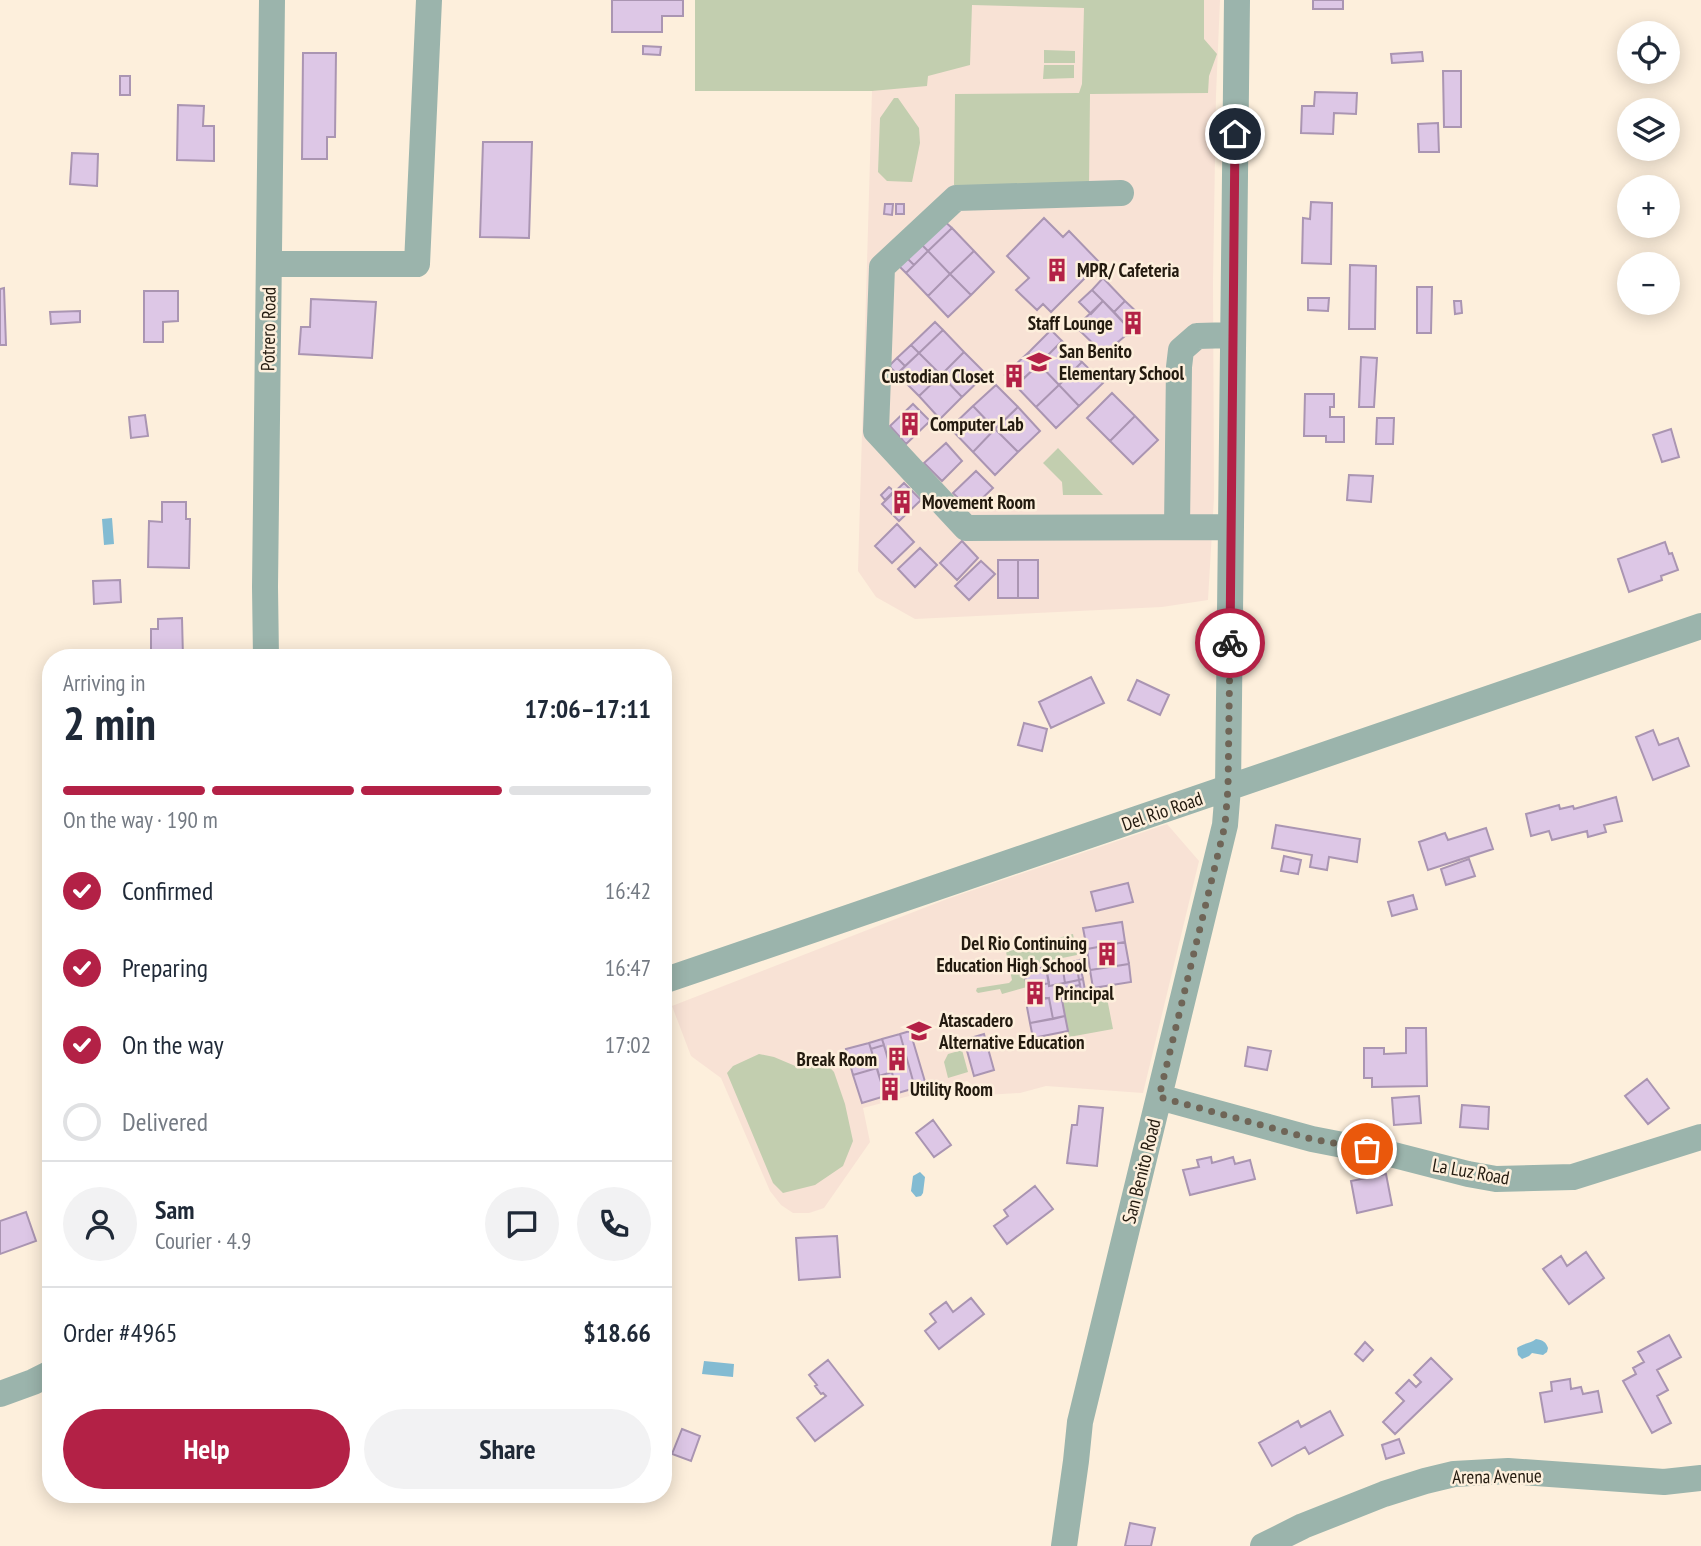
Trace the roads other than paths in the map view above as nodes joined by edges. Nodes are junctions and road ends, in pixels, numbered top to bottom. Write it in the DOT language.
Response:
graph roads {
  1 [pos="272,0"];
  2 [pos="429,0"];
  3 [pos="1237,0"];
  4 [pos="1121,193"];
  5 [pos="268,264"];
  6 [pos="1233,335"];
  7 [pos="1177,527"];
  8 [pos="1231,527"];
  9 [pos="1701,626"];
  10 [pos="265,649"];
  11 [pos="1228,788"];
  12 [pos="672,978"];
  13 [pos="1159,1097"];
  14 [pos="1701,1137"];
  15 [pos="42,1378"];
  16 [pos="0,1394"];
  17 [pos="1701,1478"];
  18 [pos="1064,1546"];
  19 [pos="1263,1546"];
  1 -- 5 [label="street, Potrero Road"];
  2 -- 5 [label="street"];
  3 -- 6 [label="street, San Benito Road"];
  4 -- 7 [label="street"];
  5 -- 10 [label="street, Potrero Road"];
  6 -- 7 [label="street"];
  6 -- 8 [label="street, San Benito Road"];
  7 -- 8 [label="street"];
  8 -- 11 [label="street, San Benito Road"];
  9 -- 11 [label="street, Del Rio Road"];
  11 -- 12 [label="street, Del Rio Road"];
  11 -- 13 [label="street, San Benito Road"];
  13 -- 14 [label="street, La Luz Road"];
  13 -- 18 [label="street, San Benito Road"];
  15 -- 16 [label="street"];
  17 -- 19 [label="street, Arena Avenue"];
}
